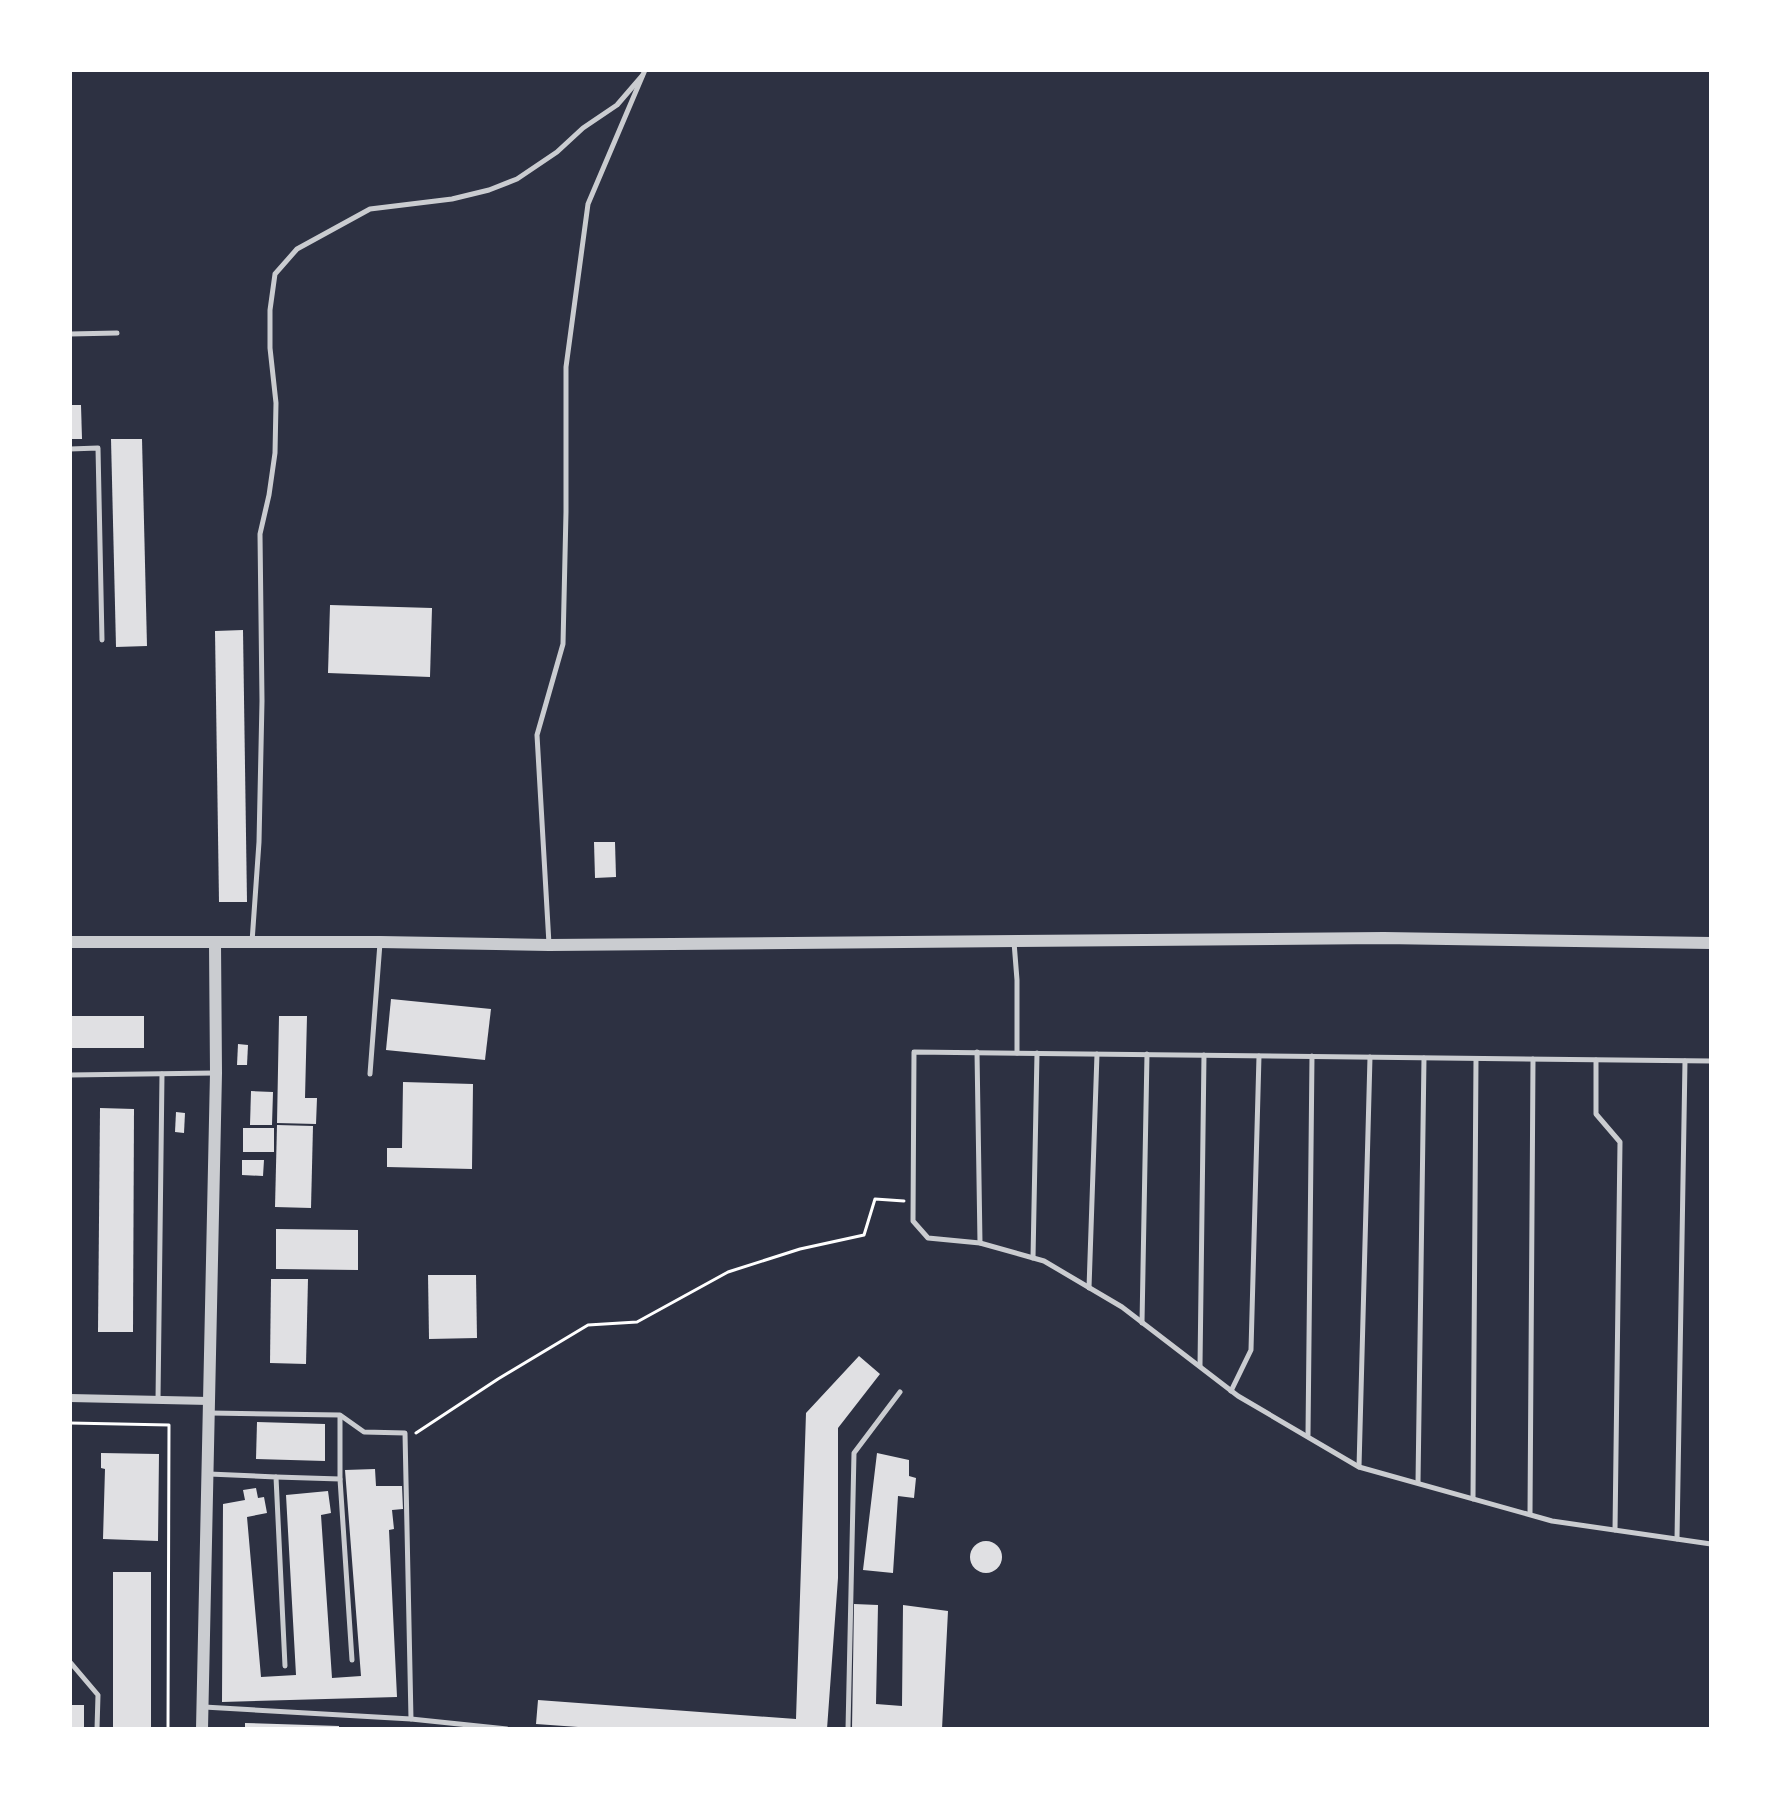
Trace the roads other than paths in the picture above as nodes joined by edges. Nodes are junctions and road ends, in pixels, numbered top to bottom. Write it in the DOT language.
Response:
graph roads {
  1 [pos="643,73"];
  2 [pos="117,333"];
  3 [pos="70,334"];
  4 [pos="70,449"];
  5 [pos="102,640"];
  6 [pos="70,942"];
  7 [pos="380,942"];
  8 [pos="1014,942"];
  9 [pos="215,943"];
  10 [pos="252,943"];
  11 [pos="1711,943"];
  12 [pos="549,945"];
  13 [pos="977,1052"];
  14 [pos="1017,1053"];
  15 [pos="1037,1053"];
  16 [pos="1097,1054"];
  17 [pos="1147,1054"];
  18 [pos="1204,1055"];
  19 [pos="1259,1056"];
  20 [pos="1312,1056"];
  21 [pos="1370,1057"];
  22 [pos="1424,1058"];
  23 [pos="1476,1059"];
  24 [pos="1533,1059"];
  25 [pos="1596,1060"];
  26 [pos="1685,1061"];
  27 [pos="1711,1061"];
  28 [pos="216,1073"];
  29 [pos="162,1074"];
  30 [pos="370,1074"];
  31 [pos="70,1075"];
  32 [pos="980,1243"];
  33 [pos="1033,1258"];
  34 [pos="1089,1288"];
  35 [pos="1142,1323"];
  36 [pos="1200,1367"];
  37 [pos="1231,1391"];
  38 [pos="900,1392"];
  39 [pos="70,1398"];
  40 [pos="158,1400"];
  41 [pos="209,1407"];
  42 [pos="340,1415"];
  43 [pos="1308,1436"];
  44 [pos="1359,1467"];
  45 [pos="208,1474"];
  46 [pos="276,1477"];
  47 [pos="340,1479"];
  48 [pos="1418,1483"];
  49 [pos="1473,1499"];
  50 [pos="1530,1515"];
  51 [pos="1615,1530"];
  52 [pos="1677,1539"];
  53 [pos="1711,1544"];
  54 [pos="352,1660"];
  55 [pos="70,1662"];
  56 [pos="285,1666"];
  57 [pos="203,1707"];
  58 [pos="411,1719"];
  59 [pos="97,1729"];
  60 [pos="202,1729"];
  61 [pos="507,1729"];
  62 [pos="848,1729"];
  1 -- 10 [label="lane"];
  1 -- 12 [label="lane"];
  2 -- 3 [label="lane"];
  4 -- 5 [label="lane"];
  6 -- 9 [label="street"];
  7 -- 10 [label="street"];
  7 -- 12 [label="street"];
  7 -- 30 [label="lane"];
  8 -- 11 [label="street"];
  8 -- 12 [label="street"];
  8 -- 14 [label="lane"];
  9 -- 10 [label="street"];
  9 -- 28 [label="street"];
  13 -- 14 [label="lane"];
  13 -- 32 [label="lane"];
  13 -- 32 [label="lane"];
  14 -- 15 [label="lane"];
  15 -- 16 [label="lane"];
  15 -- 33 [label="lane"];
  16 -- 17 [label="lane"];
  16 -- 34 [label="lane"];
  17 -- 18 [label="lane"];
  17 -- 35 [label="lane"];
  18 -- 19 [label="lane"];
  18 -- 36 [label="lane"];
  19 -- 20 [label="lane"];
  19 -- 37 [label="lane"];
  20 -- 21 [label="lane"];
  20 -- 43 [label="lane"];
  21 -- 22 [label="lane"];
  21 -- 44 [label="lane"];
  22 -- 23 [label="lane"];
  22 -- 48 [label="lane"];
  23 -- 24 [label="lane"];
  23 -- 49 [label="lane"];
  24 -- 25 [label="lane"];
  24 -- 50 [label="lane"];
  25 -- 26 [label="lane"];
  25 -- 51 [label="lane"];
  26 -- 27 [label="lane"];
  26 -- 52 [label="lane"];
  28 -- 29 [label="lane"];
  28 -- 41 [label="street"];
  29 -- 31 [label="lane"];
  29 -- 40 [label="lane"];
  32 -- 33 [label="lane"];
  33 -- 34 [label="lane"];
  34 -- 35 [label="lane"];
  35 -- 36 [label="lane"];
  36 -- 37 [label="lane"];
  37 -- 43 [label="lane"];
  38 -- 62 [label="lane"];
  39 -- 40 [label="street"];
  40 -- 41 [label="street"];
  41 -- 42 [label="lane"];
  41 -- 45 [label="street"];
  42 -- 47 [label="lane"];
  42 -- 58 [label="lane"];
  43 -- 44 [label="lane"];
  44 -- 48 [label="lane"];
  45 -- 46 [label="lane"];
  45 -- 57 [label="street"];
  46 -- 47 [label="lane"];
  46 -- 56 [label="lane"];
  47 -- 54 [label="lane"];
  48 -- 49 [label="lane"];
  49 -- 50 [label="lane"];
  50 -- 51 [label="lane"];
  51 -- 52 [label="lane"];
  52 -- 53 [label="lane"];
  55 -- 59 [label="lane"];
  57 -- 58 [label="lane"];
  57 -- 60 [label="street"];
  58 -- 61 [label="lane"];
}
